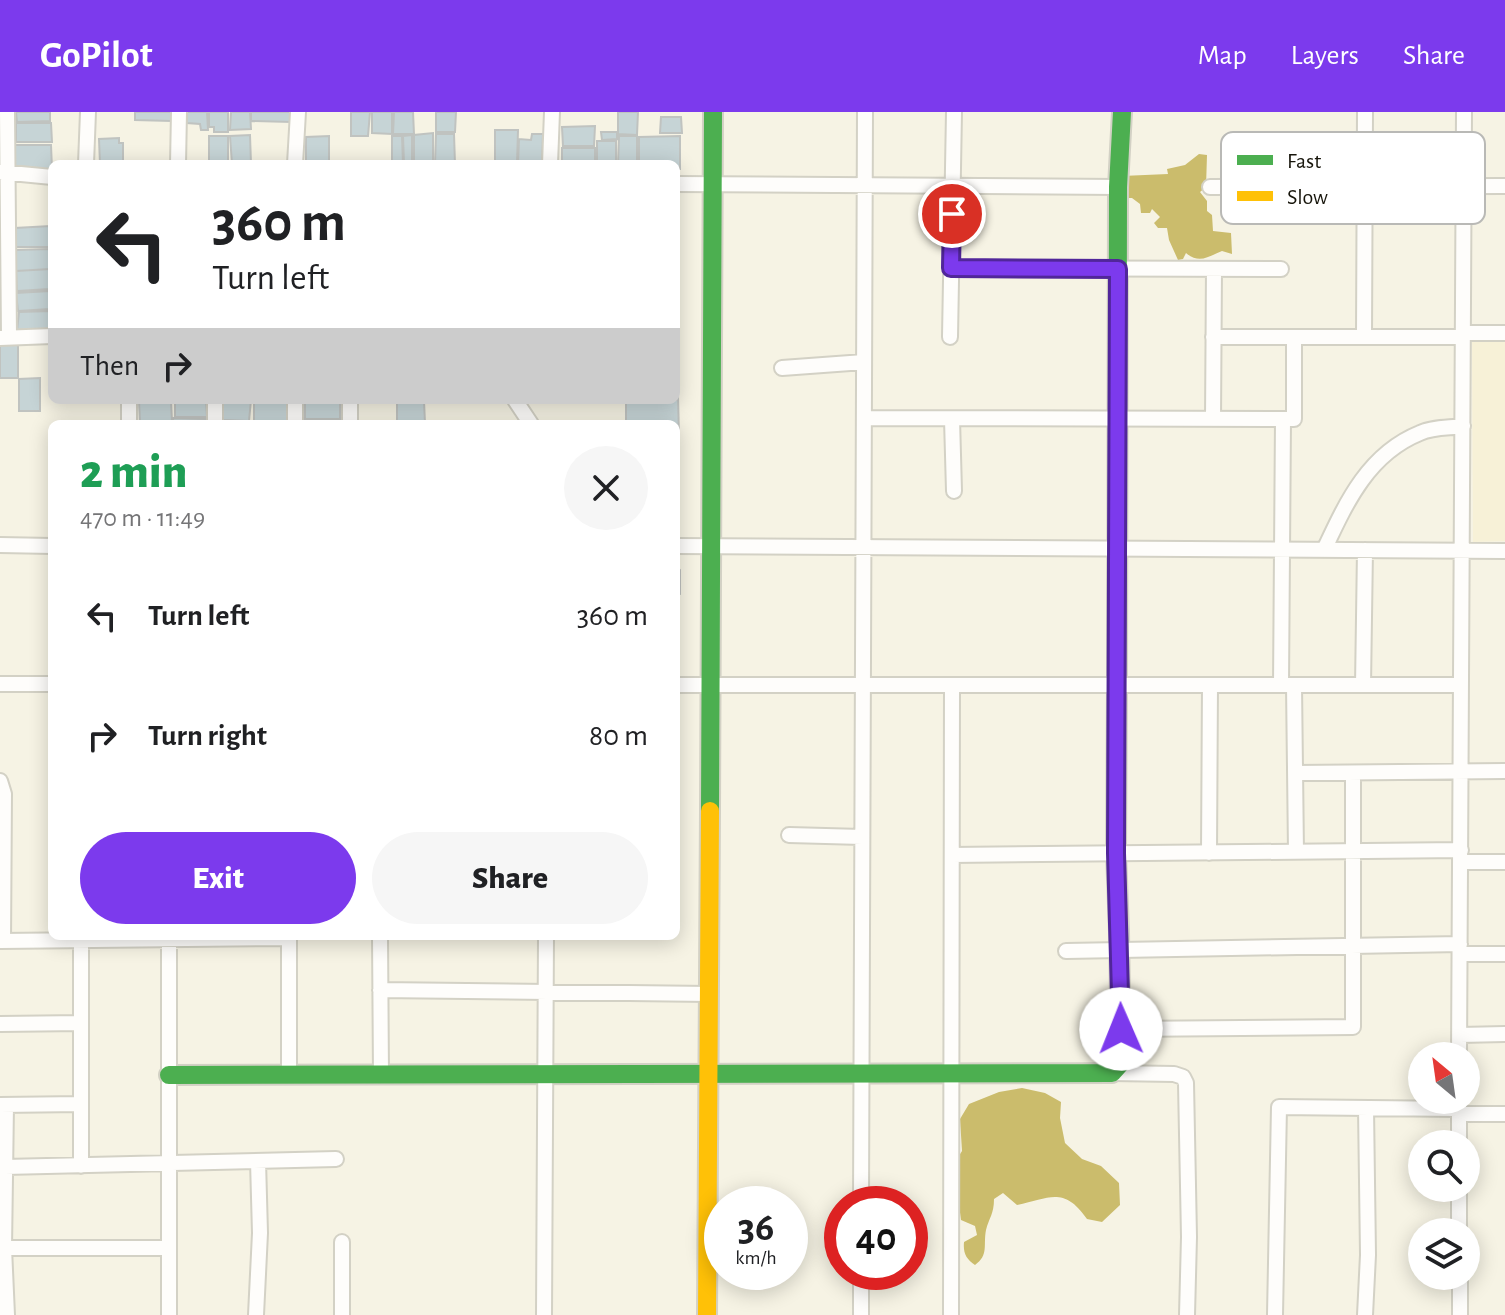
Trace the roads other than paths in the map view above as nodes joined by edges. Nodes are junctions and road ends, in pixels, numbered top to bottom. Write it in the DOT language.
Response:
graph roads {
  1 [pos="7,112"];
  2 [pos="88,112"];
  3 [pos="179,112"];
  4 [pos="298,112"];
  5 [pos="552,112"];
  6 [pos="713,112"];
  7 [pos="865,112"];
  8 [pos="954,112"];
  9 [pos="1122,112"];
  10 [pos="86,160"];
  11 [pos="178,160"];
  12 [pos="295,160"];
  13 [pos="550,160"];
  14 [pos="3,172"];
  15 [pos="48,177"];
  16 [pos="680,184"];
  17 [pos="713,185"];
  18 [pos="865,186"];
  19 [pos="952,186"];
  20 [pos="1118,187"];
  21 [pos="1210,187"];
  22 [pos="1221,187"];
  23 [pos="1365,224"];
  24 [pos="1464,224"];
  25 [pos="951,268"];
  26 [pos="1118,269"];
  27 [pos="1214,269"];
  28 [pos="1281,269"];
  29 [pos="1505,333"];
  30 [pos="1463,335"];
  31 [pos="48,336"];
  32 [pos="950,337"];
  33 [pos="1213,337"];
  34 [pos="1294,337"];
  35 [pos="1364,337"];
  36 [pos="5,338"];
  37 [pos="864,362"];
  38 [pos="782,368"];
  39 [pos="864,418"];
  40 [pos="952,419"];
  41 [pos="1118,419"];
  42 [pos="1213,419"];
  43 [pos="1283,419"];
  44 [pos="1463,426"];
  45 [pos="954,491"];
  46 [pos="0,545"];
  47 [pos="48,546"];
  48 [pos="680,546"];
  49 [pos="711,546"];
  50 [pos="864,547"];
  51 [pos="1117,548"];
  52 [pos="1282,549"];
  53 [pos="1324,550"];
  54 [pos="1365,550"];
  55 [pos="1462,550"];
  56 [pos="1505,551"];
  57 [pos="0,684"];
  58 [pos="48,684"];
  59 [pos="680,685"];
  60 [pos="710,685"];
  61 [pos="863,685"];
  62 [pos="952,685"];
  63 [pos="1117,685"];
  64 [pos="1210,685"];
  65 [pos="1288,685"];
  66 [pos="1363,685"];
  67 [pos="1461,685"];
  68 [pos="1505,771"];
  69 [pos="1295,773"];
  70 [pos="1353,773"];
  71 [pos="1461,773"];
  72 [pos="0,781"];
  73 [pos="789,835"];
  74 [pos="862,837"];
  75 [pos="1353,851"];
  76 [pos="1296,852"];
  77 [pos="1116,853"];
  78 [pos="1209,853"];
  79 [pos="952,855"];
  80 [pos="1461,856"];
  81 [pos="1505,862"];
  82 [pos="48,939"];
  83 [pos="81,940"];
  84 [pos="169,940"];
  85 [pos="289,940"];
  86 [pos="380,940"];
  87 [pos="546,940"];
  88 [pos="2,941"];
  89 [pos="1353,946"];
  90 [pos="1120,949"];
  91 [pos="1460,949"];
  92 [pos="1066,951"];
  93 [pos="1505,954"];
  94 [pos="380,990"];
  95 [pos="546,992"];
  96 [pos="709,994"];
  97 [pos="81,1023"];
  98 [pos="0,1024"];
  99 [pos="1121,1029"];
  100 [pos="1505,1034"];
  101 [pos="1460,1035"];
  102 [pos="1460,1042"];
  103 [pos="862,1073"];
  104 [pos="951,1073"];
  105 [pos="1112,1073"];
  106 [pos="545,1074"];
  107 [pos="709,1074"];
  108 [pos="169,1075"];
  109 [pos="289,1075"];
  110 [pos="381,1075"];
  111 [pos="81,1104"];
  112 [pos="3,1105"];
  113 [pos="1366,1108"];
  114 [pos="1408,1108"];
  115 [pos="1480,1111"];
  116 [pos="1505,1114"];
  117 [pos="336,1159"];
  118 [pos="258,1161"];
  119 [pos="169,1163"];
  120 [pos="81,1166"];
  121 [pos="5,1167"];
  122 [pos="861,1186"];
  123 [pos="342,1242"];
  124 [pos="2,1248"];
  125 [pos="169,1248"];
  126 [pos="861,1290"];
  127 [pos="1460,1290"];
  128 [pos="7,1315"];
  129 [pos="169,1315"];
  130 [pos="256,1315"];
  131 [pos="342,1315"];
  132 [pos="544,1315"];
  133 [pos="707,1315"];
  134 [pos="861,1315"];
  135 [pos="951,1315"];
  136 [pos="1187,1315"];
  137 [pos="1275,1315"];
  138 [pos="1365,1315"];
  139 [pos="1460,1315"];
  1 -- 14 [label="street"];
  2 -- 10 [label="street"];
  3 -- 11 [label="street"];
  4 -- 12 [label="street"];
  5 -- 13 [label="street"];
  6 -- 17 [label="street"];
  7 -- 18 [label="street"];
  8 -- 19 [label="street"];
  9 -- 20 [label="street"];
  14 -- 15 [label="street"];
  14 -- 36 [label="street"];
  16 -- 17 [label="street"];
  17 -- 18 [label="street"];
  17 -- 49 [label="street"];
  18 -- 19 [label="street"];
  18 -- 37 [label="street"];
  19 -- 20 [label="street"];
  19 -- 25 [label="street"];
  20 -- 26 [label="street"];
  21 -- 22 [label="street"];
  23 -- 35 [label="street"];
  24 -- 30 [label="street"];
  25 -- 26 [label="street"];
  25 -- 32 [label="street"];
  26 -- 27 [label="street"];
  26 -- 41 [label="street"];
  27 -- 28 [label="street"];
  27 -- 33 [label="street"];
  29 -- 30 [label="street"];
  30 -- 35 [label="street"];
  30 -- 44 [label="street"];
  31 -- 36 [label="street"];
  33 -- 34 [label="street"];
  33 -- 42 [label="street"];
  34 -- 35 [label="street"];
  34 -- 43 [label="street"];
  37 -- 38 [label="street"];
  37 -- 39 [label="street"];
  39 -- 40 [label="street"];
  39 -- 50 [label="street"];
  40 -- 41 [label="street"];
  40 -- 45 [label="street"];
  41 -- 42 [label="street"];
  41 -- 51 [label="street"];
  42 -- 43 [label="street"];
  43 -- 52 [label="street"];
  44 -- 53 [label="street"];
  44 -- 55 [label="street"];
  46 -- 47 [label="street"];
  48 -- 49 [label="street"];
  49 -- 50 [label="street"];
  49 -- 60 [label="street"];
  50 -- 51 [label="street"];
  50 -- 61 [label="street"];
  51 -- 52 [label="street"];
  51 -- 63 [label="street"];
  52 -- 53 [label="street"];
  52 -- 65 [label="street"];
  53 -- 54 [label="street"];
  54 -- 55 [label="street"];
  54 -- 66 [label="street"];
  55 -- 56 [label="street"];
  55 -- 67 [label="street"];
  57 -- 58 [label="street"];
  59 -- 60 [label="street"];
  60 -- 61 [label="street"];
  60 -- 96 [label="street"];
  61 -- 62 [label="street"];
  61 -- 74 [label="street"];
  62 -- 63 [label="street"];
  62 -- 79 [label="street"];
  63 -- 64 [label="street"];
  63 -- 77 [label="street"];
  64 -- 65 [label="street"];
  64 -- 78 [label="street"];
  65 -- 66 [label="street"];
  65 -- 69 [label="street"];
  66 -- 67 [label="street"];
  67 -- 71 [label="street"];
  68 -- 71 [label="street"];
  69 -- 70 [label="street"];
  69 -- 76 [label="street"];
  70 -- 71 [label="street"];
  70 -- 75 [label="street"];
  71 -- 80 [label="street"];
  72 -- 88 [label="street"];
  73 -- 74 [label="street"];
  74 -- 103 [label="street"];
  75 -- 76 [label="street"];
  75 -- 80 [label="street"];
  75 -- 89 [label="street"];
  76 -- 78 [label="street"];
  77 -- 78 [label="street"];
  77 -- 79 [label="street"];
  77 -- 90 [label="street"];
  79 -- 104 [label="street"];
  80 -- 81 [label="street"];
  80 -- 91 [label="street"];
  82 -- 88 [label="street"];
  83 -- 97 [label="street"];
  84 -- 108 [label="street"];
  85 -- 109 [label="street"];
  86 -- 94 [label="street"];
  87 -- 95 [label="street"];
  89 -- 90 [label="street"];
  89 -- 91 [label="street"];
  89 -- 99 [label="street"];
  90 -- 92 [label="street"];
  90 -- 99 [label="street"];
  91 -- 93 [label="street"];
  91 -- 101 [label="street"];
  94 -- 95 [label="street"];
  94 -- 110 [label="street"];
  95 -- 96 [label="street"];
  95 -- 106 [label="street"];
  96 -- 107 [label="street"];
  97 -- 98 [label="street"];
  97 -- 111 [label="street"];
  99 -- 105 [label="street"];
  100 -- 101 [label="street"];
  101 -- 102 [label="street"];
  103 -- 104 [label="street"];
  103 -- 107 [label="street"];
  103 -- 122 [label="street"];
  104 -- 105 [label="street"];
  104 -- 135 [label="street"];
  105 -- 136 [label="street"];
  106 -- 107 [label="street"];
  106 -- 110 [label="street"];
  106 -- 132 [label="street"];
  107 -- 133 [label="street"];
  108 -- 109 [label="street"];
  108 -- 119 [label="street"];
  109 -- 110 [label="street"];
  111 -- 112 [label="street"];
  111 -- 120 [label="street"];
  112 -- 121 [label="street"];
  113 -- 114 [label="street"];
  113 -- 137 [label="street"];
  113 -- 138 [label="street"];
  115 -- 116 [label="street"];
  117 -- 118 [label="street"];
  118 -- 119 [label="street"];
  118 -- 130 [label="street"];
  119 -- 120 [label="street"];
  119 -- 125 [label="street"];
  120 -- 121 [label="street"];
  121 -- 124 [label="street"];
  123 -- 131 [label="street"];
  124 -- 125 [label="street"];
  124 -- 128 [label="street"];
  125 -- 129 [label="street"];
  126 -- 134 [label="street"];
  127 -- 139 [label="street"];
}
